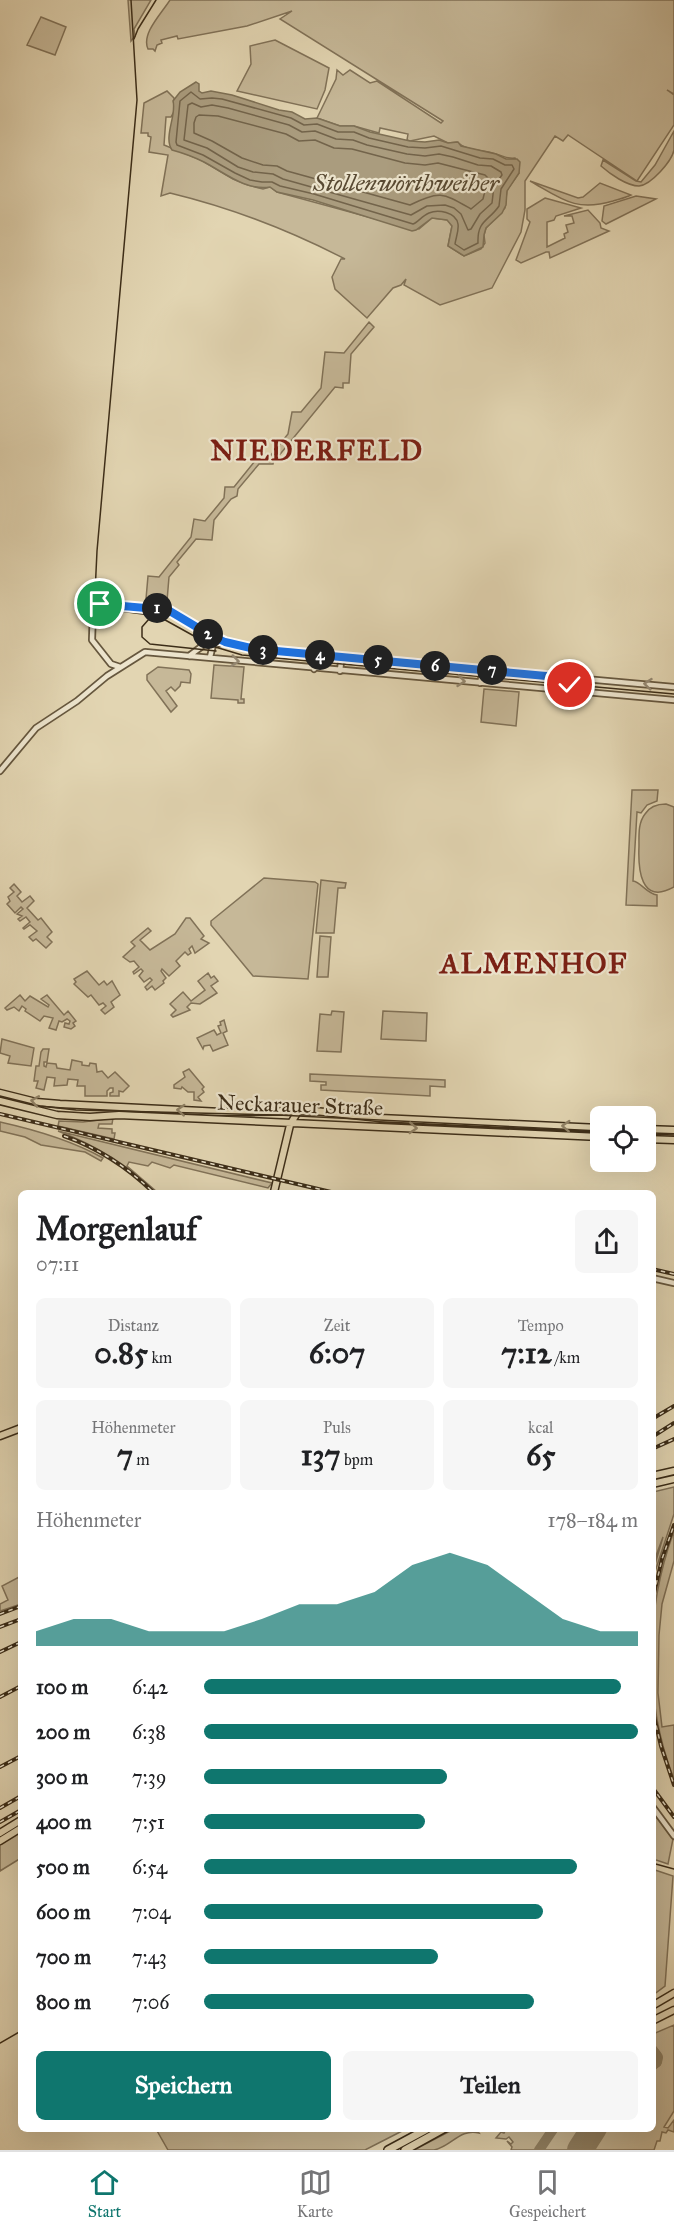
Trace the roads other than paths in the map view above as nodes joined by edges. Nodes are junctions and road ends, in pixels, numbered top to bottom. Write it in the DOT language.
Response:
graph roads {
  1 [pos="203,632"];
  2 [pos="225,642"];
  3 [pos="319,655"];
  4 [pos="189,656"];
  5 [pos="210,657"];
  6 [pos="348,657"];
  7 [pos="111,664"];
  8 [pos="120,667"];
  9 [pos="314,669"];
  10 [pos="340,670"];
  11 [pos="488,670"];
  12 [pos="109,675"];
  13 [pos="568,678"];
  14 [pos="597,680"];
  15 [pos="480,683"];
  16 [pos="674,687"];
  17 [pos="561,691"];
  18 [pos="587,693"];
  19 [pos="674,700"];
  20 [pos="0,771"];
  21 [pos="0,1093"];
  22 [pos="0,1101"];
  23 [pos="71,1105"];
  24 [pos="89,1106"];
  25 [pos="292,1115"];
  26 [pos="64,1116"];
  27 [pos="81,1118"];
  28 [pos="590,1128"];
  29 [pos="656,1130"];
  30 [pos="674,1130"];
  31 [pos="590,1136"];
  32 [pos="656,1139"];
  33 [pos="674,1140"];
  34 [pos="274,1190"];
  35 [pos="656,1279"];
  36 [pos="674,1283"];
  37 [pos="18,1429"];
  38 [pos="0,1437"];
  39 [pos="674,1471"];
  40 [pos="656,1475"];
  41 [pos="674,1479"];
  42 [pos="656,1483"];
  43 [pos="656,1811"];
  44 [pos="18,1822"];
  45 [pos="18,1830"];
  46 [pos="0,1833"];
  47 [pos="674,1836"];
  48 [pos="0,1841"];
  49 [pos="674,1993"];
  50 [pos="656,2004"];
  51 [pos="674,2010"];
  52 [pos="656,2019"];
  53 [pos="425,2132"];
  54 [pos="435,2132"];
  55 [pos="419,2138"];
  56 [pos="388,2150"];
  57 [pos="405,2150"];
  1 -- 2 [label="street"];
  1 -- 4 [label="street"];
  1 -- 7 [label="street"];
  2 -- 3 [label="street"];
  2 -- 5 [label="street"];
  3 -- 6 [label="street"];
  3 -- 9 [label="street"];
  4 -- 5 [label="street"];
  4 -- 8 [label="street"];
  5 -- 9 [label="street, one-way"];
  6 -- 10 [label="street"];
  6 -- 11 [label="street"];
  7 -- 8 [label="street"];
  7 -- 12 [label="street"];
  8 -- 12 [label="street"];
  9 -- 10 [label="street"];
  10 -- 15 [label="street, one-way"];
  11 -- 13 [label="street"];
  11 -- 15 [label="street"];
  12 -- 20 [label="street"];
  13 -- 14 [label="street"];
  13 -- 17 [label="street"];
  16 -- 14 [label="street, one-way"];
  14 -- 18 [label="street"];
  15 -- 17 [label="street"];
  17 -- 18 [label="street"];
  18 -- 19 [label="street"];
  23 -- 21 [label="main road, Neckarauer Straße, one-way"];
  22 -- 26 [label="main road, Neckarauer Straße"];
  23 -- 24 [label="main road, Neckarauer Straße"];
  23 -- 26 [label="main road"];
  25 -- 24 [label="main road, Neckarauer Straße, one-way"];
  24 -- 27 [label="main road"];
  25 -- 27 [label="main road, Neckarauer Straße"];
  28 -- 25 [label="main road, Neckarauer Straße, one-way"];
  25 -- 31 [label="main road, Neckarauer Straße, one-way"];
  25 -- 34 [label="main road"];
  26 -- 27 [label="main road, Neckarauer Straße"];
  29 -- 30 [label="main road"];
  32 -- 33 [label="main road"];
  35 -- 36 [label="street"];
  37 -- 38 [label="main road"];
  39 -- 40 [label="main road"];
  41 -- 42 [label="main road"];
  43 -- 47 [label="street"];
  44 -- 46 [label="main road"];
  45 -- 48 [label="main road"];
  49 -- 50 [label="main road"];
  51 -- 52 [label="main road"];
  53 -- 55 [label="highway"];
  54 -- 55 [label="highway"];
  55 -- 56 [label="highway"];
  55 -- 57 [label="highway"];
}
